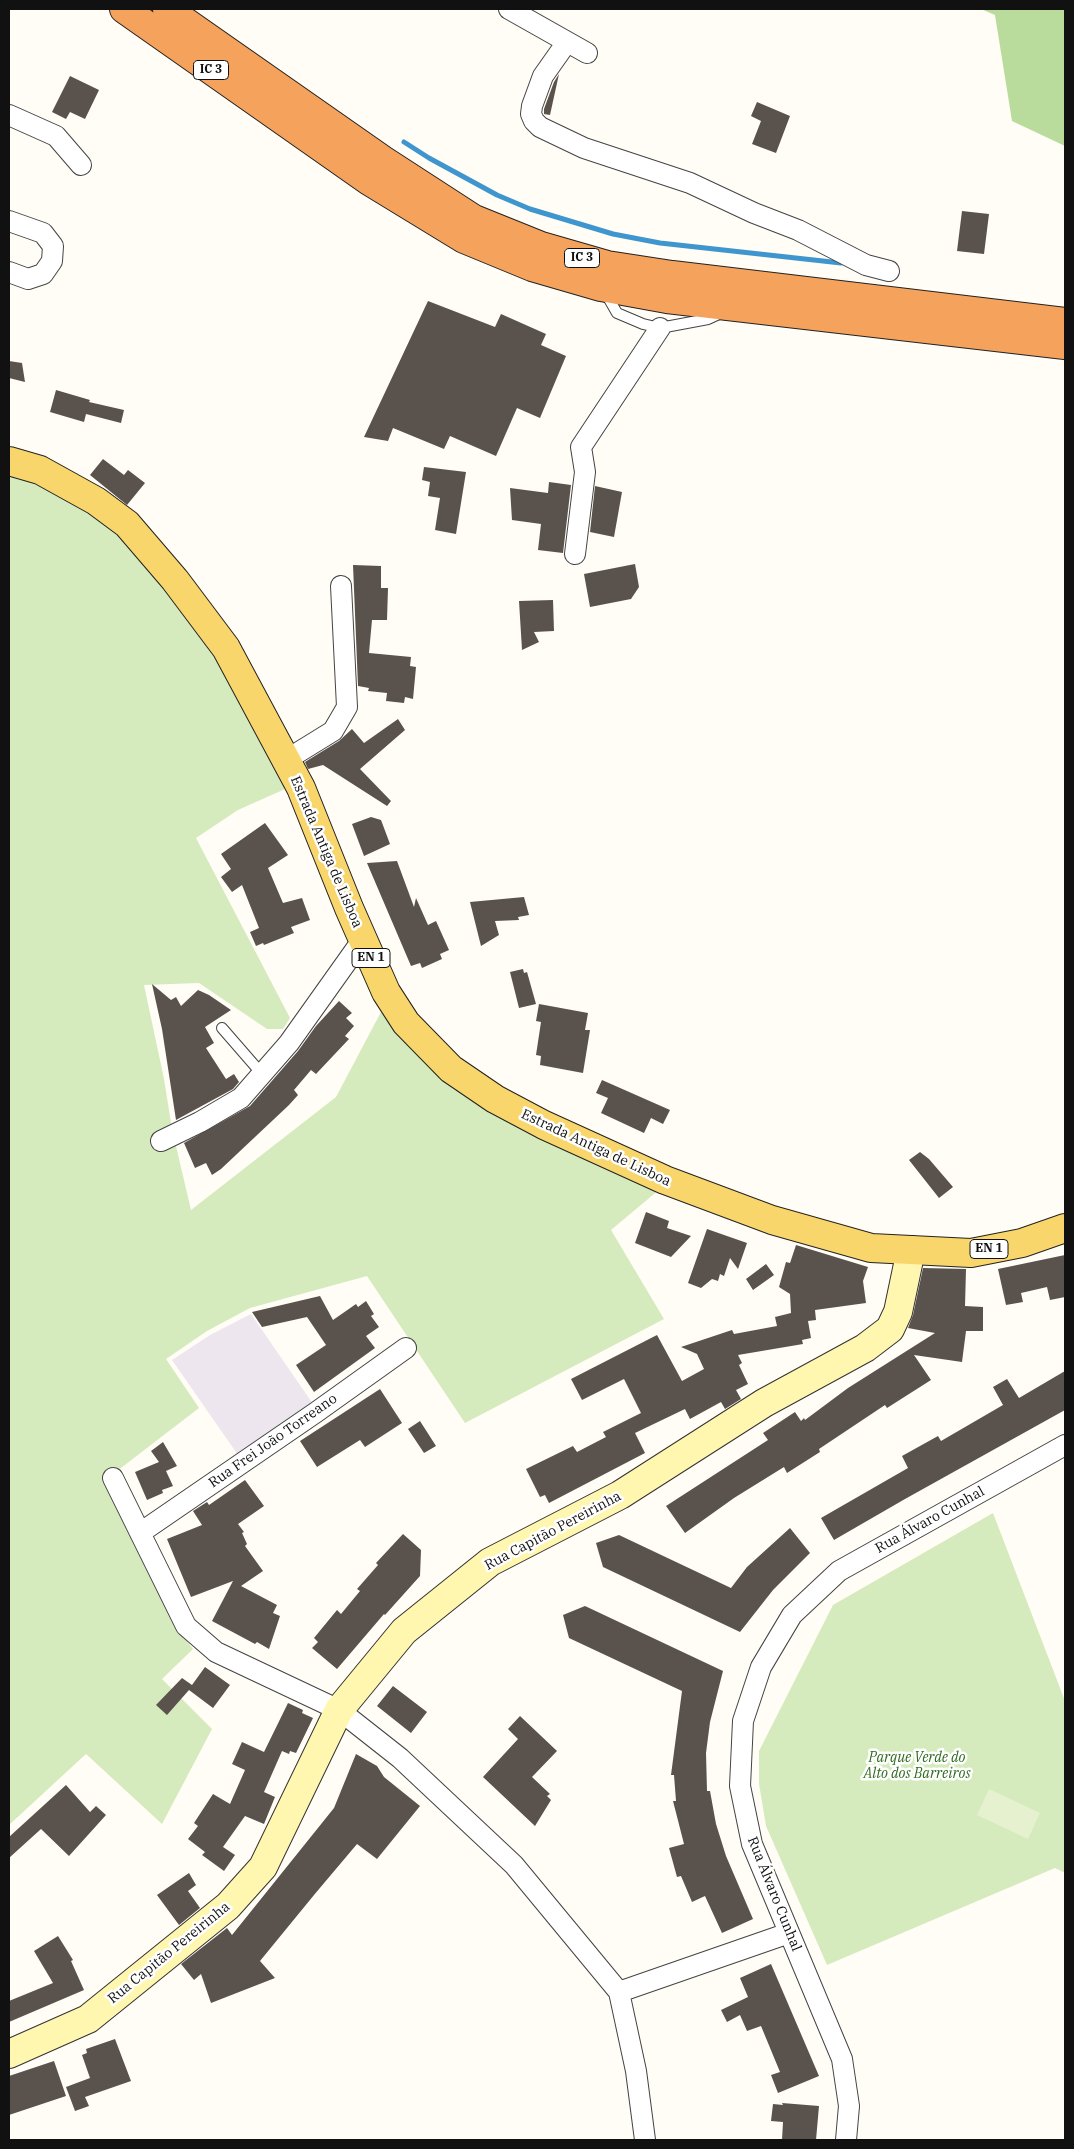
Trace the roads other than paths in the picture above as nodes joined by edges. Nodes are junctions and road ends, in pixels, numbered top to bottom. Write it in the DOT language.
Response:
graph roads {
  1 [pos="124,9"];
  2 [pos="167,9"];
  3 [pos="509,9"];
  4 [pos="567,42"];
  5 [pos="587,53"];
  6 [pos="9,115"];
  7 [pos="81,165"];
  8 [pos="9,222"];
  9 [pos="889,271"];
  10 [pos="9,272"];
  11 [pos="602,287"];
  12 [pos="736,308"];
  13 [pos="1065,322"];
  14 [pos="660,328"];
  15 [pos="1065,345"];
  16 [pos="9,462"];
  17 [pos="574,554"];
  18 [pos="341,586"];
  19 [pos="286,760"];
  20 [pos="363,938"];
  21 [pos="222,1028"];
  22 [pos="262,1074"];
  23 [pos="161,1141"];
  24 [pos="1065,1228"];
  25 [pos="911,1250"];
  26 [pos="406,1348"];
  27 [pos="1065,1445"];
  28 [pos="113,1478"];
  29 [pos="140,1533"];
  30 [pos="339,1710"];
  31 [pos="789,1933"];
  32 [pos="619,1992"];
  33 [pos="9,2054"];
  34 [pos="645,2140"];
  35 [pos="846,2140"];
  1 -- 11 [label="highway, IC 3"];
  2 -- 13 [label="highway, IC 3"];
  3 -- 4 [label="street"];
  4 -- 5 [label="street"];
  4 -- 9 [label="street"];
  6 -- 7 [label="street"];
  8 -- 10 [label="street"];
  11 -- 12 [label="highway, IC 3"];
  11 -- 14 [label="lane"];
  12 -- 14 [label="lane"];
  12 -- 15 [label="highway, IC 3"];
  14 -- 17 [label="street"];
  16 -- 19 [label="main road, Estrada Antiga de Lisboa / EN 1"];
  18 -- 19 [label="street"];
  19 -- 20 [label="main road, Estrada Antiga de Lisboa / EN 1"];
  20 -- 22 [label="street"];
  20 -- 25 [label="main road, Estrada Antiga de Lisboa / EN 1"];
  21 -- 22 [label="lane"];
  22 -- 23 [label="street"];
  24 -- 25 [label="main road, Estrada Antiga de Lisboa / EN 1"];
  25 -- 30 [label="street, Rua Capitão Pereirinha"];
  26 -- 29 [label="street, Rua Frei João Torreano"];
  27 -- 31 [label="street, Rua Álvaro Cunhal"];
  28 -- 29 [label="street"];
  29 -- 30 [label="street"];
  30 -- 32 [label="street"];
  30 -- 33 [label="street, Rua Capitão Pereirinha"];
  31 -- 32 [label="street"];
  31 -- 35 [label="street, Rua Álvaro Cunhal"];
  32 -- 34 [label="street"];
}
